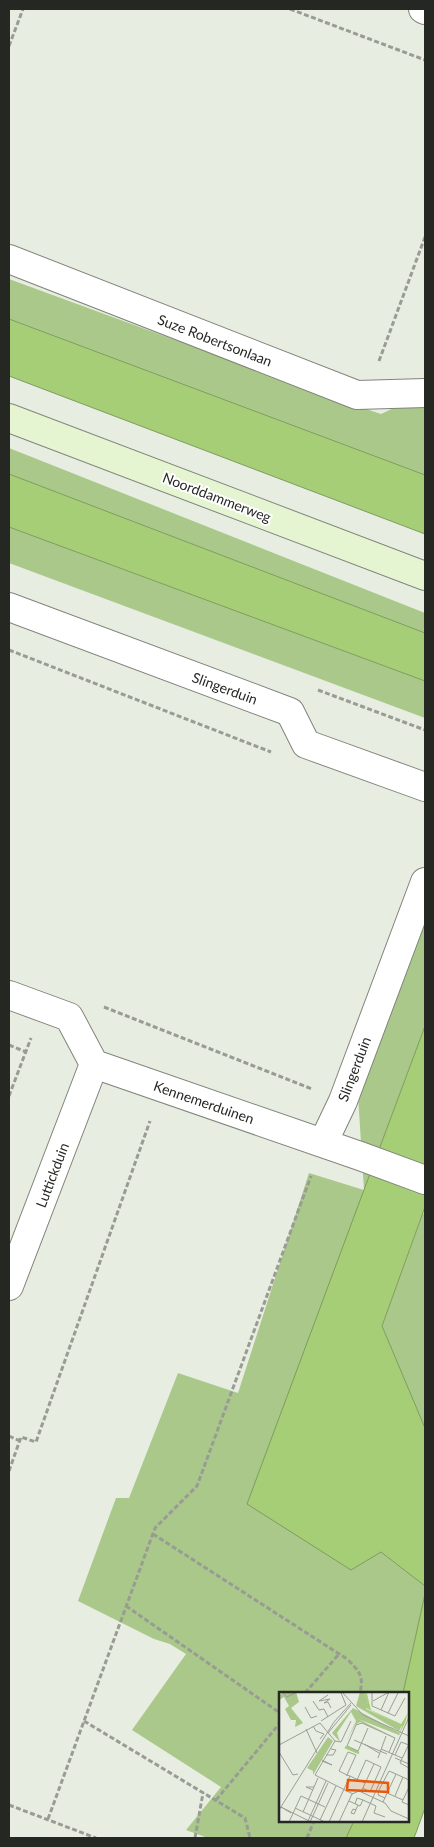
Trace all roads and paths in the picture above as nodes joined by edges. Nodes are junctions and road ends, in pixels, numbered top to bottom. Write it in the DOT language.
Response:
graph roads {
  1 [pos="23,9"];
  2 [pos="290,9"];
  3 [pos="9,46"];
  4 [pos="425,60"];
  5 [pos="425,237"];
  6 [pos="9,259"];
  7 [pos="425,393"];
  8 [pos="367,394"];
  9 [pos="9,418"];
  10 [pos="425,576"];
  11 [pos="9,607"];
  12 [pos="9,650"];
  13 [pos="277,754"];
  14 [pos="425,787"];
  15 [pos="425,882"];
  16 [pos="9,995"];
  17 [pos="42,1007"];
  18 [pos="69,1017"];
  19 [pos="9,1046"];
  20 [pos="26,1052"];
  21 [pos="94,1064"];
  22 [pos="162,1087"];
  23 [pos="9,1096"];
  24 [pos="343,1101"];
  25 [pos="323,1143"];
  26 [pos="425,1180"];
  27 [pos="9,1286"];
  28 [pos="9,1436"];
  29 [pos="20,1441"];
  30 [pos="9,1471"];
  31 [pos="153,1534"];
  32 [pos="126,1606"];
  33 [pos="339,1654"];
  34 [pos="307,1692"];
  35 [pos="360,1692"];
  36 [pos="279,1713"];
  37 [pos="84,1721"];
  38 [pos="279,1723"];
  39 [pos="203,1792"];
  40 [pos="216,1800"];
  41 [pos="9,1806"];
  42 [pos="48,1819"];
  43 [pos="314,1822"];
  44 [pos="96,1838"];
  45 [pos="195,1838"];
  46 [pos="250,1838"];
  47 [pos="307,1838"];
  1 -- 3 [label="path"];
  2 -- 4 [label="path"];
  5 -- 8 [label="path"];
  6 -- 8 [label="street, Suze Robertsonlaan"];
  7 -- 8 [label="street, Suze Robertsonlaan"];
  9 -- 10 [label="street, Noorddammerweg"];
  11 -- 14 [label="street, Slingerduin"];
  12 -- 13 [label="path"];
  15 -- 24 [label="street, Slingerduin"];
  16 -- 17 [label="street"];
  17 -- 18 [label="street"];
  17 -- 20 [label="path"];
  18 -- 21 [label="street"];
  18 -- 24 [label="path"];
  19 -- 20 [label="path"];
  20 -- 23 [label="path"];
  21 -- 22 [label="street, Kennemerduinen"];
  21 -- 27 [label="street, Luttickduin"];
  22 -- 25 [label="street, Kennemerduinen"];
  22 -- 29 [label="path"];
  24 -- 25 [label="street, Slingerduin"];
  25 -- 26 [label="street, Kennemerduinen"];
  25 -- 31 [label="path"];
  28 -- 29 [label="path"];
  29 -- 30 [label="path"];
  31 -- 32 [label="path"];
  31 -- 33 [label="path"];
  32 -- 36 [label="path"];
  32 -- 37 [label="path"];
  33 -- 34 [label="path"];
  33 -- 35 [label="path"];
  37 -- 39 [label="path"];
  37 -- 42 [label="path"];
  38 -- 40 [label="path"];
  39 -- 40 [label="path"];
  39 -- 45 [label="path"];
  40 -- 46 [label="path"];
  41 -- 42 [label="path"];
  42 -- 44 [label="path"];
  43 -- 47 [label="path"];
}
